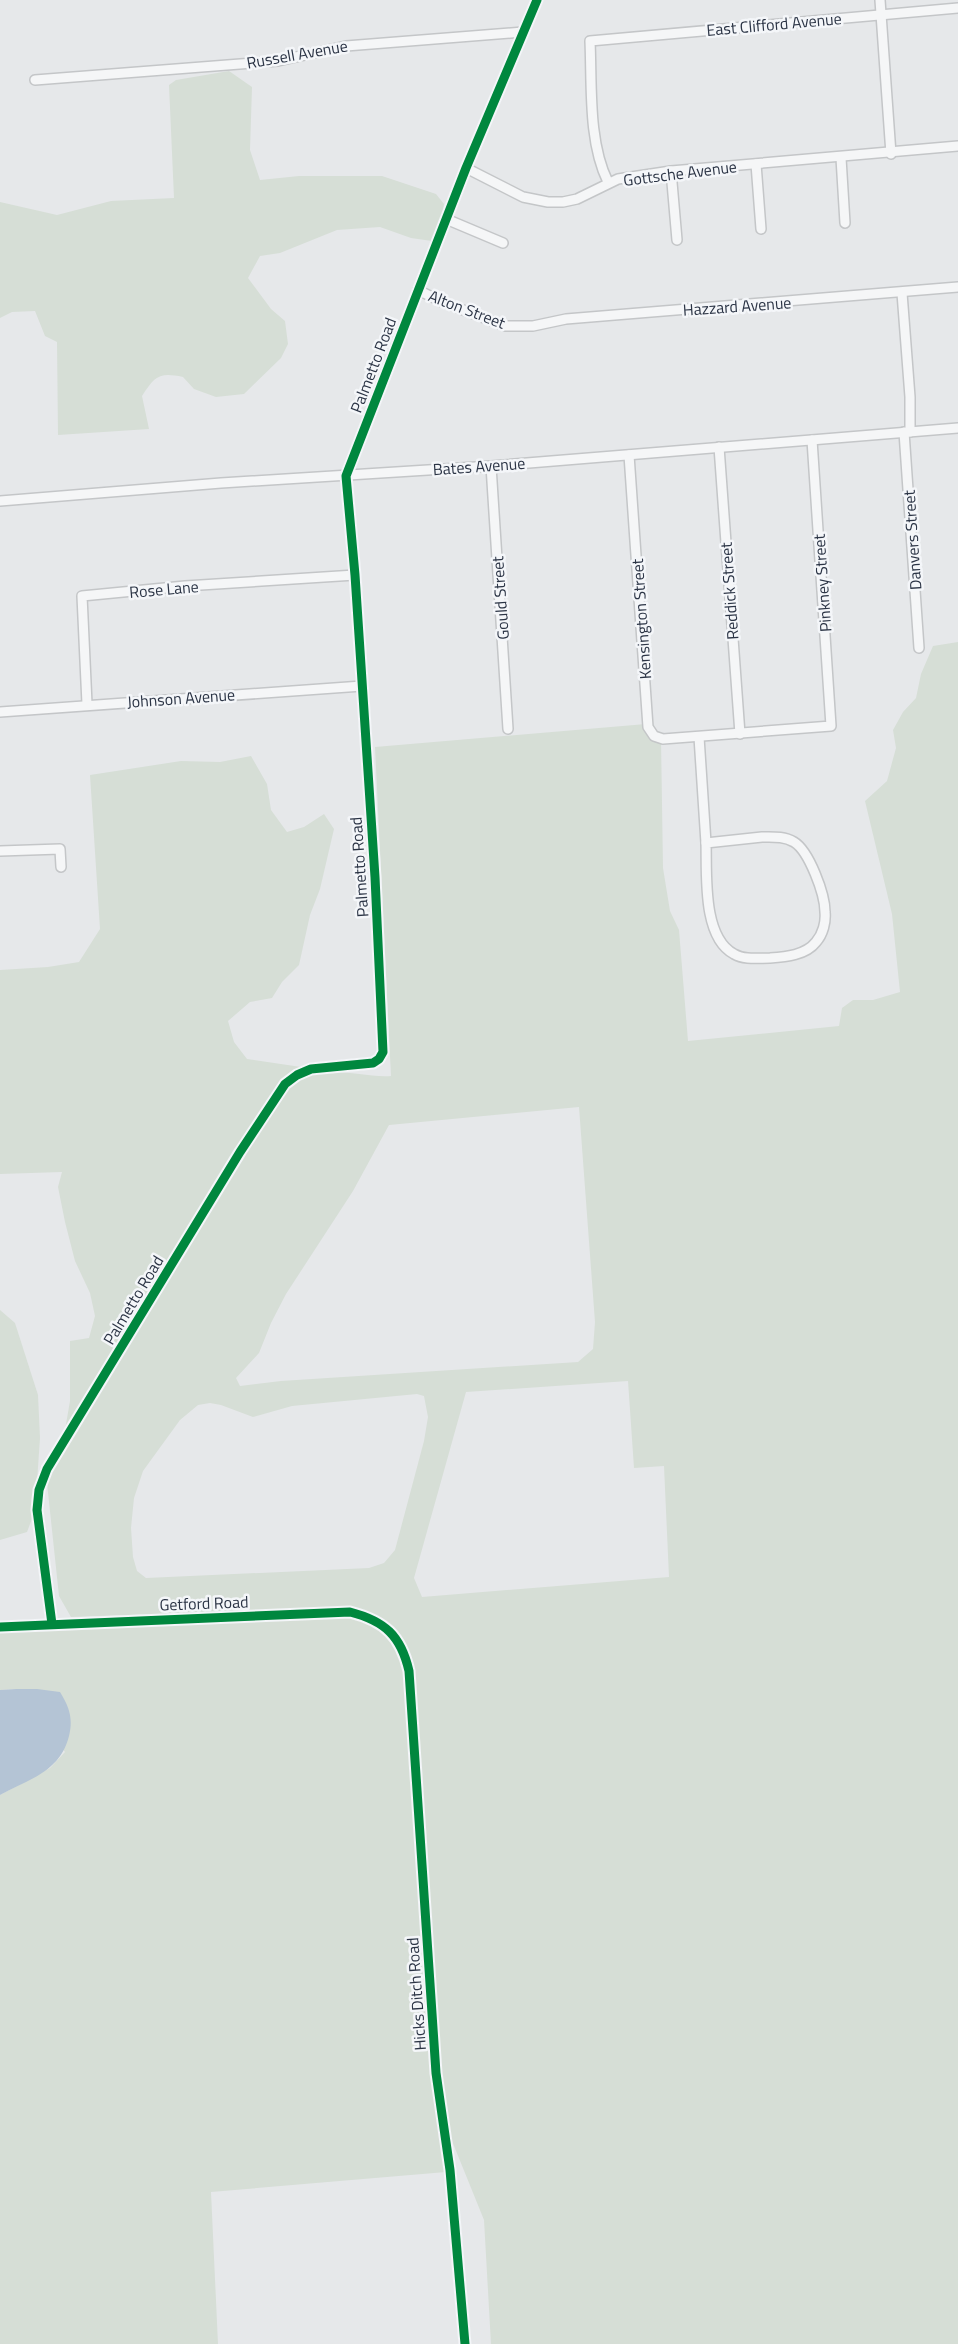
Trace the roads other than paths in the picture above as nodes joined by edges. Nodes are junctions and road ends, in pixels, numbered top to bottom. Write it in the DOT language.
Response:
graph roads {
  1 [pos="537,0"];
  2 [pos="880,0"];
  3 [pos="958,8"];
  4 [pos="881,14"];
  5 [pos="523,32"];
  6 [pos="35,80"];
  7 [pos="958,146"];
  8 [pos="891,154"];
  9 [pos="841,158"];
  10 [pos="756,164"];
  11 [pos="466,168"];
  12 [pos="671,171"];
  13 [pos="608,182"];
  14 [pos="446,219"];
  15 [pos="845,223"];
  16 [pos="761,229"];
  17 [pos="677,240"];
  18 [pos="503,243"];
  19 [pos="958,287"];
  20 [pos="418,290"];
  21 [pos="902,293"];
  22 [pos="516,327"];
  23 [pos="958,428"];
  24 [pos="907,432"];
  25 [pos="812,440"];
  26 [pos="719,447"];
  27 [pos="629,455"];
  28 [pos="491,466"];
  29 [pos="346,476"];
  30 [pos="0,501"];
  31 [pos="355,576"];
  32 [pos="919,648"];
  33 [pos="362,686"];
  34 [pos="87,704"];
  35 [pos="0,712"];
  36 [pos="831,726"];
  37 [pos="508,729"];
  38 [pos="740,734"];
  39 [pos="699,737"];
  40 [pos="706,843"];
  41 [pos="0,851"];
  42 [pos="61,867"];
  43 [pos="52,1624"];
  44 [pos="0,1628"];
  45 [pos="399,1643"];
  46 [pos="465,2344"];
  1 -- 5 [label="street, Palmetto Road"];
  2 -- 4 [label="street"];
  3 -- 4 [label="street, East Clifford Avenue"];
  4 -- 8 [label="street"];
  4 -- 13 [label="street, East Clifford Avenue"];
  5 -- 6 [label="street, Russell Avenue"];
  5 -- 11 [label="street, Palmetto Road"];
  7 -- 8 [label="street"];
  8 -- 9 [label="street, Gottsche Avenue"];
  9 -- 10 [label="street, Gottsche Avenue"];
  9 -- 15 [label="street"];
  10 -- 12 [label="street, Gottsche Avenue"];
  10 -- 16 [label="street"];
  11 -- 13 [label="street, Gottsche Avenue"];
  11 -- 14 [label="street, Palmetto Road"];
  12 -- 13 [label="street, Gottsche Avenue"];
  12 -- 17 [label="street"];
  14 -- 18 [label="street"];
  14 -- 20 [label="street, Palmetto Road"];
  19 -- 21 [label="street, Hazzard Avenue"];
  20 -- 22 [label="street, Alton Street"];
  20 -- 29 [label="street, Palmetto Road"];
  21 -- 22 [label="street, Hazzard Avenue"];
  21 -- 24 [label="street, Danvers Street"];
  23 -- 24 [label="street, Bates Avenue"];
  24 -- 25 [label="street, Bates Avenue"];
  24 -- 32 [label="street, Danvers Street"];
  25 -- 26 [label="street, Bates Avenue"];
  25 -- 36 [label="street, Pinkney Street"];
  26 -- 27 [label="street, Bates Avenue"];
  26 -- 38 [label="street, Reddick Street"];
  27 -- 28 [label="street, Bates Avenue"];
  27 -- 39 [label="street, Kensington Street"];
  28 -- 29 [label="street, Bates Avenue"];
  28 -- 37 [label="street, Gould Street"];
  29 -- 30 [label="street, Bates Avenue"];
  29 -- 31 [label="street, Palmetto Road"];
  31 -- 33 [label="street, Palmetto Road"];
  31 -- 34 [label="street, Rose Lane"];
  33 -- 34 [label="street, Johnson Avenue"];
  33 -- 43 [label="street, Palmetto Road"];
  34 -- 35 [label="street, Johnson Avenue"];
  36 -- 38 [label="street, Kensington Street"];
  38 -- 39 [label="street, Kensington Street"];
  39 -- 40 [label="street"];
  40 -- 40 [label="street"];
  41 -- 42 [label="street"];
  43 -- 44 [label="street, Getford Road"];
  43 -- 45 [label="street, Getford Road"];
  45 -- 46 [label="street, Hicks Ditch Road"];
}
